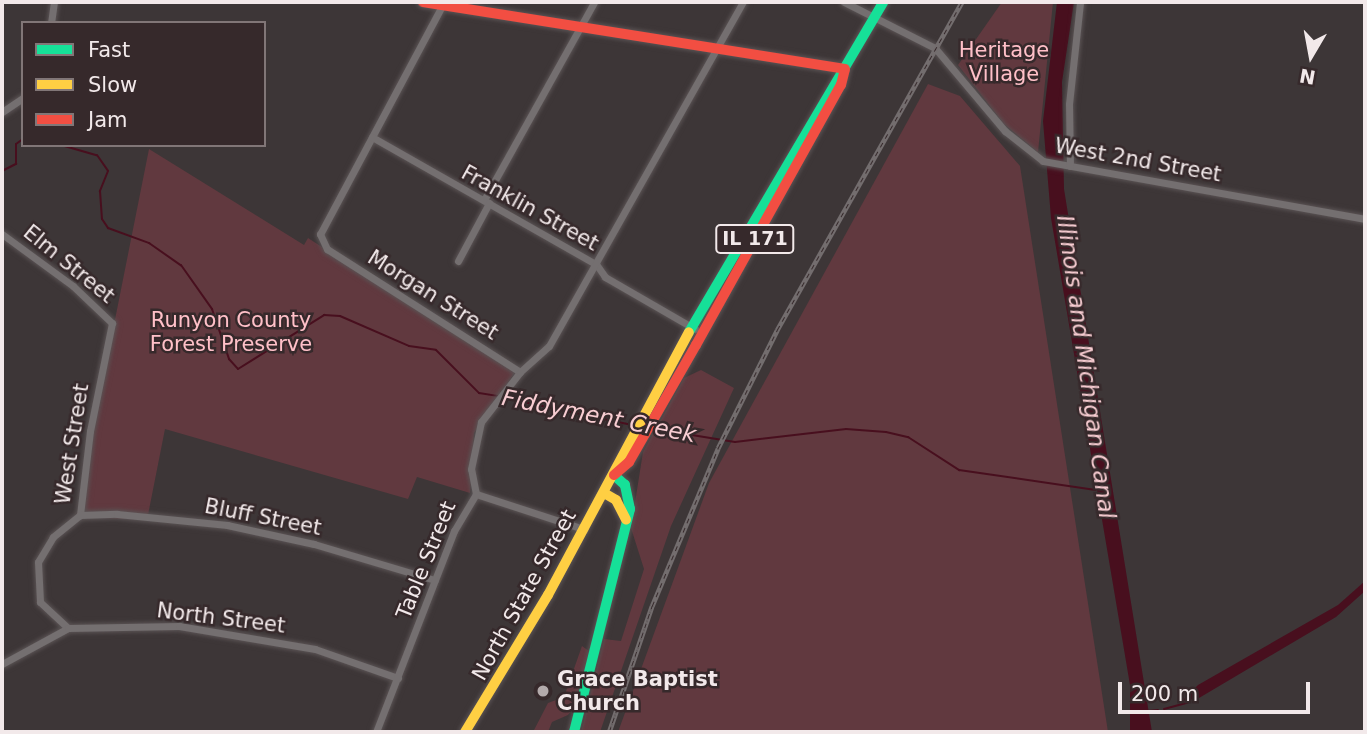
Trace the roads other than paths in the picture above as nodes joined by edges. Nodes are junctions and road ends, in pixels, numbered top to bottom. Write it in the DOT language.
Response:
graph roads {
  1 [pos="54,2"];
  2 [pos="423,2"];
  3 [pos="594,2"];
  4 [pos="743,2"];
  5 [pos="844,2"];
  6 [pos="883,2"];
  7 [pos="1080,2"];
  8 [pos="444,3"];
  9 [pos="874,19"];
  10 [pos="51,21"];
  11 [pos="581,26"];
  12 [pos="718,49"];
  13 [pos="845,69"];
  14 [pos="21,99"];
  15 [pos="2,112"];
  16 [pos="372,137"];
  17 [pos="1070,166"];
  18 [pos="487,201"];
  19 [pos="1365,219"];
  20 [pos="2,234"];
  21 [pos="458,261"];
  22 [pos="596,264"];
  23 [pos="112,323"];
  24 [pos="691,327"];
  25 [pos="703,333"];
  26 [pos="520,372"];
  27 [pos="614,475"];
  28 [pos="604,493"];
  29 [pos="476,495"];
  30 [pos="80,515"];
  31 [pos="626,520"];
  32 [pos="584,529"];
  33 [pos="435,580"];
  34 [pos="68,628"];
  35 [pos="2,664"];
  36 [pos="398,678"];
  37 [pos="376,732"];
  38 [pos="465,732"];
  39 [pos="574,732"];
  1 -- 10 [label="street"];
  2 -- 8 [label="main road"];
  3 -- 11 [label="street"];
  4 -- 12 [label="street, Table Street"];
  5 -- 9 [label="street, West 2nd Street"];
  6 -- 9 [label="main road, IL 171"];
  7 -- 17 [label="street"];
  8 -- 11 [label="main road"];
  8 -- 16 [label="street"];
  9 -- 13 [label="main road, IL 171"];
  9 -- 17 [label="street, West 2nd Street"];
  11 -- 12 [label="main road"];
  11 -- 18 [label="street"];
  12 -- 13 [label="main road"];
  12 -- 22 [label="street, Table Street"];
  13 -- 24 [label="main road, North State Street / IL 171"];
  13 -- 25 [label="main road, North State Street / IL 171"];
  14 -- 15 [label="street"];
  16 -- 18 [label="street, Franklin Street"];
  16 -- 26 [label="street, Morgan Street"];
  17 -- 19 [label="street, West 2nd Street"];
  18 -- 21 [label="street"];
  18 -- 22 [label="street, Franklin Street"];
  20 -- 23 [label="street, Elm Street"];
  22 -- 24 [label="street, Franklin Street"];
  22 -- 26 [label="street, Table Street"];
  23 -- 30 [label="street, West Street"];
  24 -- 25 [label="street, Franklin Street"];
  24 -- 27 [label="main road, North State Street / IL 171"];
  25 -- 27 [label="main road, North State Street / IL 171"];
  26 -- 29 [label="street, Table Street"];
  27 -- 28 [label="main road, North State Street / IL 171"];
  27 -- 31 [label="main road"];
  28 -- 31 [label="main road"];
  28 -- 32 [label="main road, North State Street / IL 171"];
  29 -- 32 [label="street"];
  29 -- 33 [label="street, Table Street"];
  30 -- 33 [label="street, Bluff Street"];
  30 -- 34 [label="street, West Street"];
  31 -- 39 [label="main road"];
  32 -- 38 [label="main road, North State Street / IL 171"];
  33 -- 36 [label="street, Table Street"];
  34 -- 35 [label="street, North Street"];
  34 -- 36 [label="street, North Street"];
  36 -- 37 [label="street, Table Street"];
}
